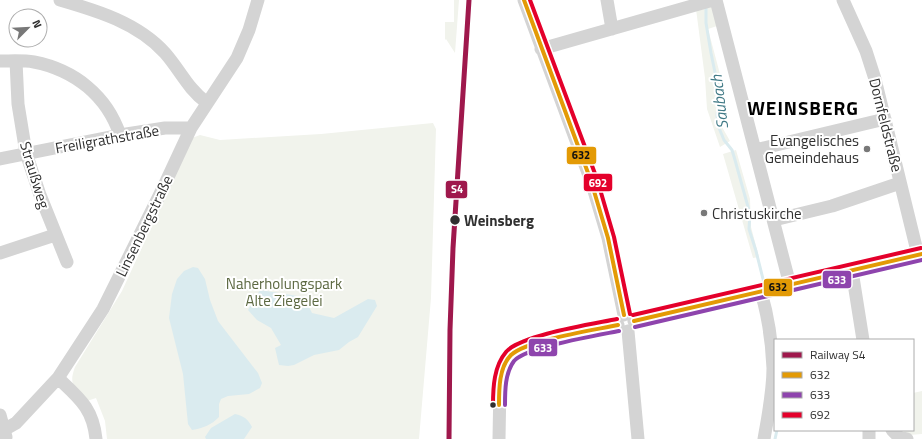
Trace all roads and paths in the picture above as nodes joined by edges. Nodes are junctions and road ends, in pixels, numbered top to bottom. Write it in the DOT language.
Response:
graph roads {
  1 [pos="60,0"];
  2 [pos="258,0"];
  3 [pos="524,0"];
  4 [pos="607,0"];
  5 [pos="713,0"];
  6 [pos="843,0"];
  7 [pos="678,5"];
  8 [pos="612,29"];
  9 [pos="542,49"];
  10 [pos="0,61"];
  11 [pos="16,61"];
  12 [pos="206,102"];
  13 [pos="885,120"];
  14 [pos="191,128"];
  15 [pos="120,135"];
  16 [pos="755,150"];
  17 [pos="26,153"];
  18 [pos="0,159"];
  19 [pos="900,183"];
  20 [pos="774,220"];
  21 [pos="55,234"];
  22 [pos="0,253"];
  23 [pos="920,254"];
  24 [pos="67,262"];
  25 [pos="852,271"];
  26 [pos="790,285"];
  27 [pos="762,291"];
  28 [pos="626,323"];
  29 [pos="863,339"];
  30 [pos="58,378"];
  31 [pos="0,415"];
  32 [pos="893,431"];
  33 [pos="4,434"];
  34 [pos="96,439"];
  35 [pos="499,439"];
  36 [pos="638,439"];
  37 [pos="764,439"];
  38 [pos="907,439"];
  1 -- 12 [label="street"];
  2 -- 12 [label="street, Linsenbergstraße"];
  3 -- 9 [label="street"];
  4 -- 8 [label="street"];
  5 -- 7 [label="street"];
  5 -- 16 [label="street"];
  6 -- 13 [label="street, Dornfeldstraße"];
  7 -- 8 [label="street"];
  8 -- 9 [label="street"];
  9 -- 28 [label="street"];
  10 -- 11 [label="street"];
  11 -- 15 [label="street"];
  11 -- 17 [label="street, Straußweg"];
  12 -- 14 [label="street, Linsenbergstraße"];
  13 -- 16 [label="street"];
  13 -- 19 [label="street, Dornfeldstraße"];
  14 -- 15 [label="street, Freiligrathstraße"];
  14 -- 30 [label="street, Linsenbergstraße"];
  15 -- 17 [label="street, Freiligrathstraße"];
  16 -- 20 [label="street"];
  17 -- 18 [label="street, Freiligrathstraße"];
  17 -- 21 [label="street, Straußweg"];
  19 -- 20 [label="street"];
  19 -- 23 [label="street, Dornfeldstraße"];
  20 -- 26 [label="street"];
  21 -- 22 [label="street"];
  21 -- 24 [label="street, Straußweg"];
  23 -- 25 [label="street"];
  25 -- 26 [label="street"];
  25 -- 29 [label="street"];
  26 -- 27 [label="street"];
  27 -- 28 [label="street"];
  27 -- 37 [label="street"];
  28 -- 35 [label="street"];
  28 -- 36 [label="street"];
  30 -- 33 [label="street, Linsenbergstraße"];
  30 -- 34 [label="street"];
  31 -- 33 [label="street"];
  32 -- 38 [label="street"];
}
